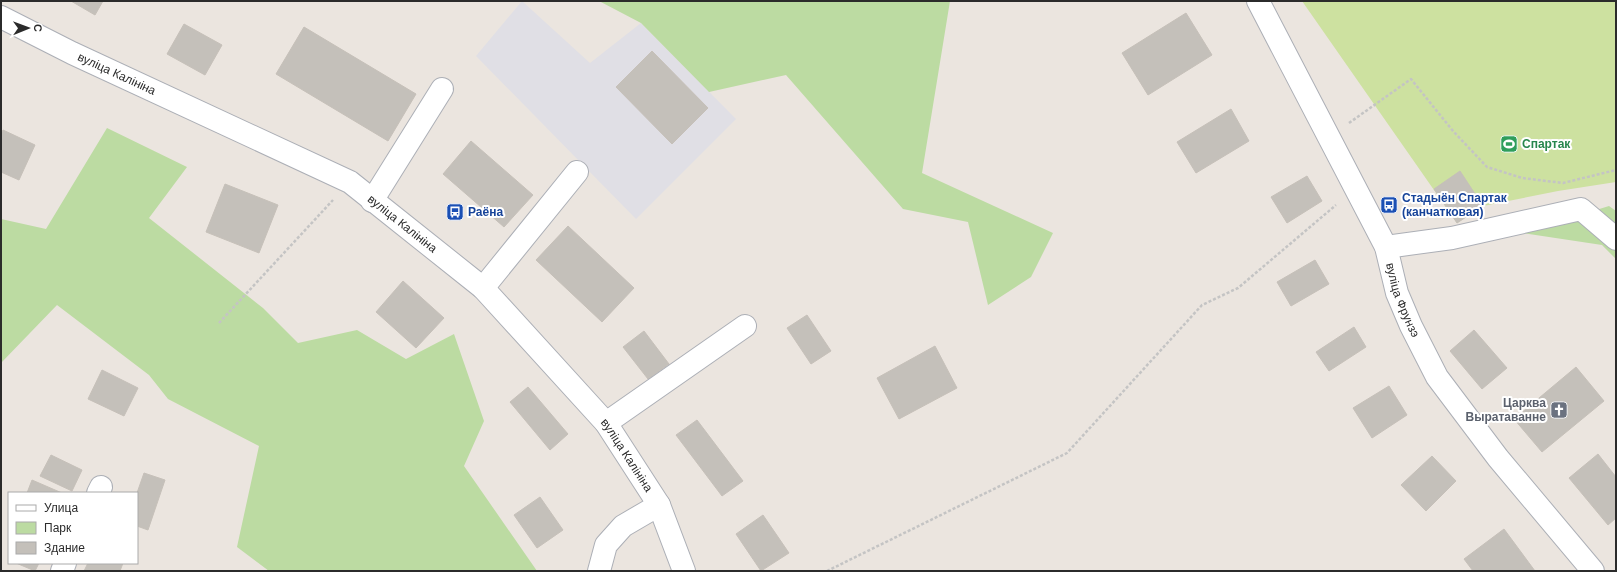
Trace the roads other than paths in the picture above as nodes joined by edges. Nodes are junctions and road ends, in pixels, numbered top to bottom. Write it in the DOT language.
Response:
graph roads {
  1 [pos="1258,1"];
  2 [pos="1,16"];
  3 [pos="442,89"];
  4 [pos="577,172"];
  5 [pos="372,201"];
  6 [pos="1616,239"];
  7 [pos="1386,247"];
  8 [pos="483,288"];
  9 [pos="745,326"];
  10 [pos="606,423"];
  11 [pos="659,505"];
  12 [pos="599,571"];
  13 [pos="684,571"];
  14 [pos="1593,571"];
  1 -- 7 [label="street, вуліца Фрунзэ"];
  2 -- 5 [label="street, вуліца Калініна"];
  3 -- 5 [label="street"];
  4 -- 8 [label="street"];
  5 -- 8 [label="street, вуліца Калініна"];
  6 -- 7 [label="street"];
  7 -- 14 [label="street, вуліца Фрунзэ"];
  8 -- 10 [label="street, вуліца Калініна"];
  9 -- 10 [label="street"];
  10 -- 11 [label="street, вуліца Калініна"];
  11 -- 12 [label="street"];
  11 -- 13 [label="street, вуліца Калініна"];
}
